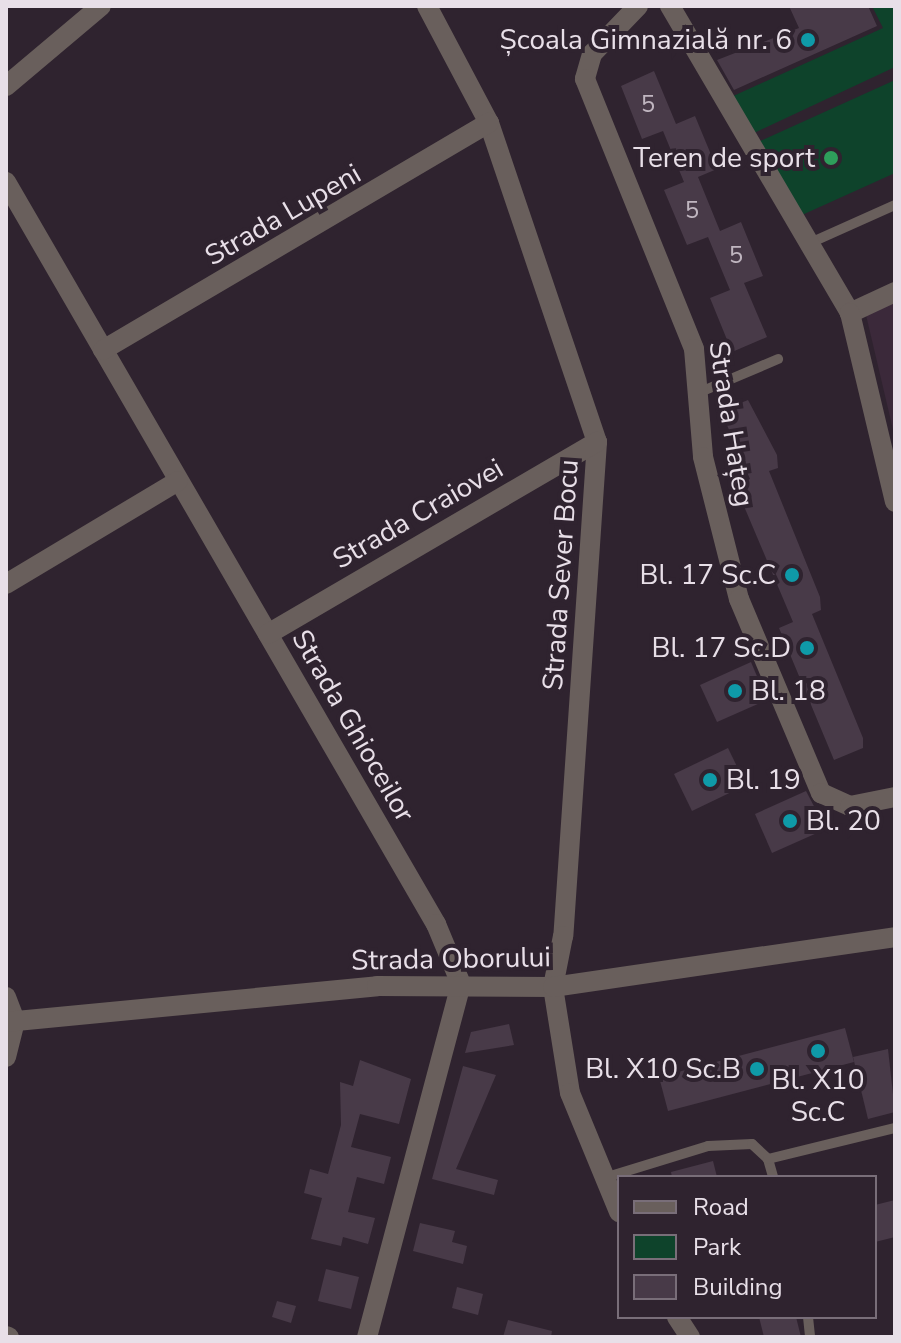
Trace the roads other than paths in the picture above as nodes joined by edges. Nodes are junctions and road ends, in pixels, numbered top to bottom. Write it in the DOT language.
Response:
graph roads {
  1 [pos="101,6"];
  2 [pos="427,6"];
  3 [pos="638,6"];
  4 [pos="670,6"];
  5 [pos="6,86"];
  6 [pos="489,123"];
  7 [pos="6,182"];
  8 [pos="895,205"];
  9 [pos="810,243"];
  10 [pos="895,292"];
  11 [pos="850,313"];
  12 [pos="103,350"];
  13 [pos="778,359"];
  14 [pos="698,393"];
  15 [pos="597,442"];
  16 [pos="178,481"];
  17 [pos="895,502"];
  18 [pos="6,584"];
  19 [pos="268,634"];
  20 [pos="895,797"];
  21 [pos="895,937"];
  22 [pos="461,984"];
  23 [pos="553,987"];
  24 [pos="6,997"];
  25 [pos="11,1022"];
  26 [pos="6,1057"];
  27 [pos="895,1128"];
  28 [pos="768,1159"];
  29 [pos="772,1175"];
  30 [pos="602,1179"];
  31 [pos="617,1208"];
  32 [pos="678,1319"];
  33 [pos="367,1337"];
  34 [pos="690,1337"];
  1 -- 5 [label="street"];
  2 -- 6 [label="street, Strada Sever Bocu"];
  3 -- 14 [label="street, Strada Hațeg"];
  4 -- 9 [label="street"];
  6 -- 12 [label="street, Strada Lupeni"];
  6 -- 15 [label="street, Strada Sever Bocu"];
  7 -- 12 [label="street, Strada Ghioceilor"];
  8 -- 9 [label="lane"];
  9 -- 11 [label="street"];
  10 -- 11 [label="street"];
  11 -- 17 [label="street"];
  12 -- 16 [label="street, Strada Ghioceilor"];
  13 -- 14 [label="lane"];
  14 -- 20 [label="street, Strada Hațeg"];
  15 -- 19 [label="street, Strada Craiovei"];
  15 -- 23 [label="street, Strada Sever Bocu"];
  16 -- 18 [label="street"];
  16 -- 19 [label="street, Strada Ghioceilor"];
  19 -- 22 [label="street, Strada Ghioceilor"];
  21 -- 23 [label="street, Strada Oborului"];
  22 -- 23 [label="street, Strada Oborului"];
  22 -- 25 [label="street, Strada Oborului"];
  22 -- 33 [label="street"];
  23 -- 30 [label="street"];
  24 -- 25 [label="street"];
  25 -- 26 [label="street"];
  27 -- 28 [label="lane"];
  28 -- 29 [label="lane"];
  28 -- 30 [label="lane"];
  30 -- 31 [label="street"];
  32 -- 34 [label="street"];
}
